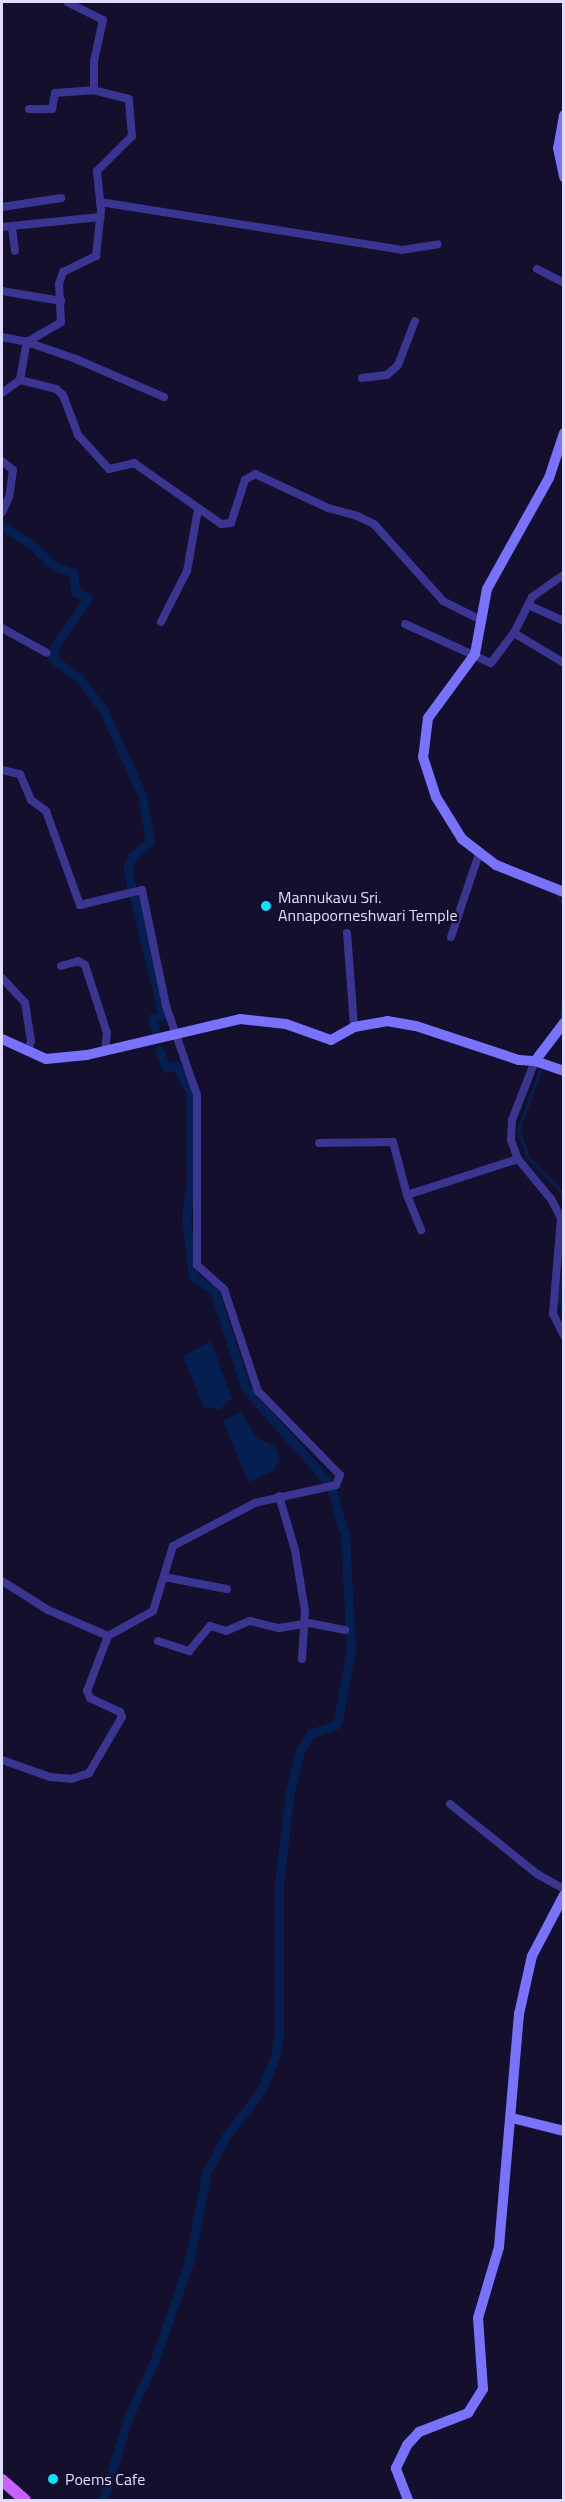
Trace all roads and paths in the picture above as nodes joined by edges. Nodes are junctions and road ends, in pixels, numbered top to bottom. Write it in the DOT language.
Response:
graph roads {
  1 [pos="67,2"];
  2 [pos="94,90"];
  3 [pos="29,108"];
  4 [pos="564,115"];
  5 [pos="564,177"];
  6 [pos="61,198"];
  7 [pos="100,202"];
  8 [pos="2,207"];
  9 [pos="100,217"];
  10 [pos="12,226"];
  11 [pos="2,227"];
  12 [pos="438,244"];
  13 [pos="15,251"];
  14 [pos="537,268"];
  15 [pos="564,283"];
  16 [pos="2,291"];
  17 [pos="61,301"];
  18 [pos="415,321"];
  19 [pos="2,337"];
  20 [pos="27,342"];
  21 [pos="362,378"];
  22 [pos="21,380"];
  23 [pos="2,393"];
  24 [pos="164,397"];
  25 [pos="564,433"];
  26 [pos="2,461"];
  27 [pos="198,509"];
  28 [pos="2,513"];
  29 [pos="564,575"];
  30 [pos="528,604"];
  31 [pos="481,620"];
  32 [pos="564,621"];
  33 [pos="161,622"];
  34 [pos="405,624"];
  35 [pos="2,628"];
  36 [pos="514,633"];
  37 [pos="47,653"];
  38 [pos="475,654"];
  39 [pos="564,663"];
  40 [pos="2,770"];
  41 [pos="479,854"];
  42 [pos="563,888"];
  43 [pos="347,933"];
  44 [pos="451,936"];
  45 [pos="61,966"];
  46 [pos="2,978"];
  47 [pos="354,1027"];
  48 [pos="562,1032"];
  49 [pos="170,1035"];
  50 [pos="2,1039"];
  51 [pos="28,1051"];
  52 [pos="105,1051"];
  53 [pos="535,1061"];
  54 [pos="564,1071"];
  55 [pos="319,1143"];
  56 [pos="518,1159"];
  57 [pos="407,1196"];
  58 [pos="421,1230"];
  59 [pos="564,1336"];
  60 [pos="279,1496"];
  61 [pos="164,1577"];
  62 [pos="2,1581"];
  63 [pos="227,1589"];
  64 [pos="304,1626"];
  65 [pos="345,1630"];
  66 [pos="108,1636"];
  67 [pos="158,1641"];
  68 [pos="302,1659"];
  69 [pos="2,1760"];
  70 [pos="450,1804"];
  71 [pos="564,1889"];
  72 [pos="564,1895"];
  73 [pos="513,2118"];
  74 [pos="564,2131"];
  75 [pos="2,2480"];
  76 [pos="25,2500"];
  77 [pos="408,2500"];
  1 -- 2 [label="street"];
  2 -- 3 [label="street"];
  2 -- 7 [label="street"];
  4 -- 5 [label="street"];
  6 -- 8 [label="street"];
  7 -- 9 [label="street"];
  7 -- 12 [label="street"];
  9 -- 10 [label="street"];
  9 -- 17 [label="street"];
  10 -- 11 [label="street"];
  10 -- 13 [label="street"];
  14 -- 15 [label="street"];
  16 -- 17 [label="street"];
  17 -- 20 [label="street"];
  18 -- 21 [label="street"];
  19 -- 20 [label="street"];
  20 -- 22 [label="street"];
  20 -- 24 [label="street"];
  22 -- 23 [label="street"];
  22 -- 27 [label="street"];
  25 -- 31 [label="street"];
  26 -- 28 [label="street"];
  27 -- 31 [label="street"];
  27 -- 33 [label="street"];
  29 -- 30 [label="street"];
  30 -- 32 [label="street"];
  30 -- 36 [label="street"];
  31 -- 38 [label="street"];
  34 -- 38 [label="street"];
  35 -- 37 [label="street"];
  36 -- 38 [label="street"];
  36 -- 39 [label="street"];
  38 -- 41 [label="street"];
  40 -- 49 [label="street"];
  41 -- 42 [label="street"];
  41 -- 44 [label="street"];
  43 -- 47 [label="street"];
  45 -- 52 [label="street"];
  46 -- 51 [label="street"];
  47 -- 49 [label="street"];
  47 -- 53 [label="street"];
  48 -- 53 [label="street"];
  49 -- 52 [label="street"];
  49 -- 60 [label="street"];
  50 -- 51 [label="street"];
  51 -- 52 [label="street"];
  53 -- 54 [label="street"];
  53 -- 56 [label="street"];
  55 -- 57 [label="street"];
  56 -- 57 [label="street"];
  56 -- 59 [label="street"];
  57 -- 58 [label="street"];
  60 -- 61 [label="street"];
  60 -- 64 [label="street"];
  61 -- 63 [label="street"];
  61 -- 66 [label="street"];
  62 -- 66 [label="street"];
  64 -- 65 [label="street"];
  64 -- 67 [label="street"];
  64 -- 68 [label="street"];
  66 -- 69 [label="street"];
  70 -- 71 [label="street"];
  72 -- 73 [label="street"];
  73 -- 74 [label="street"];
  73 -- 77 [label="street"];
  75 -- 76 [label="main road"];
}
